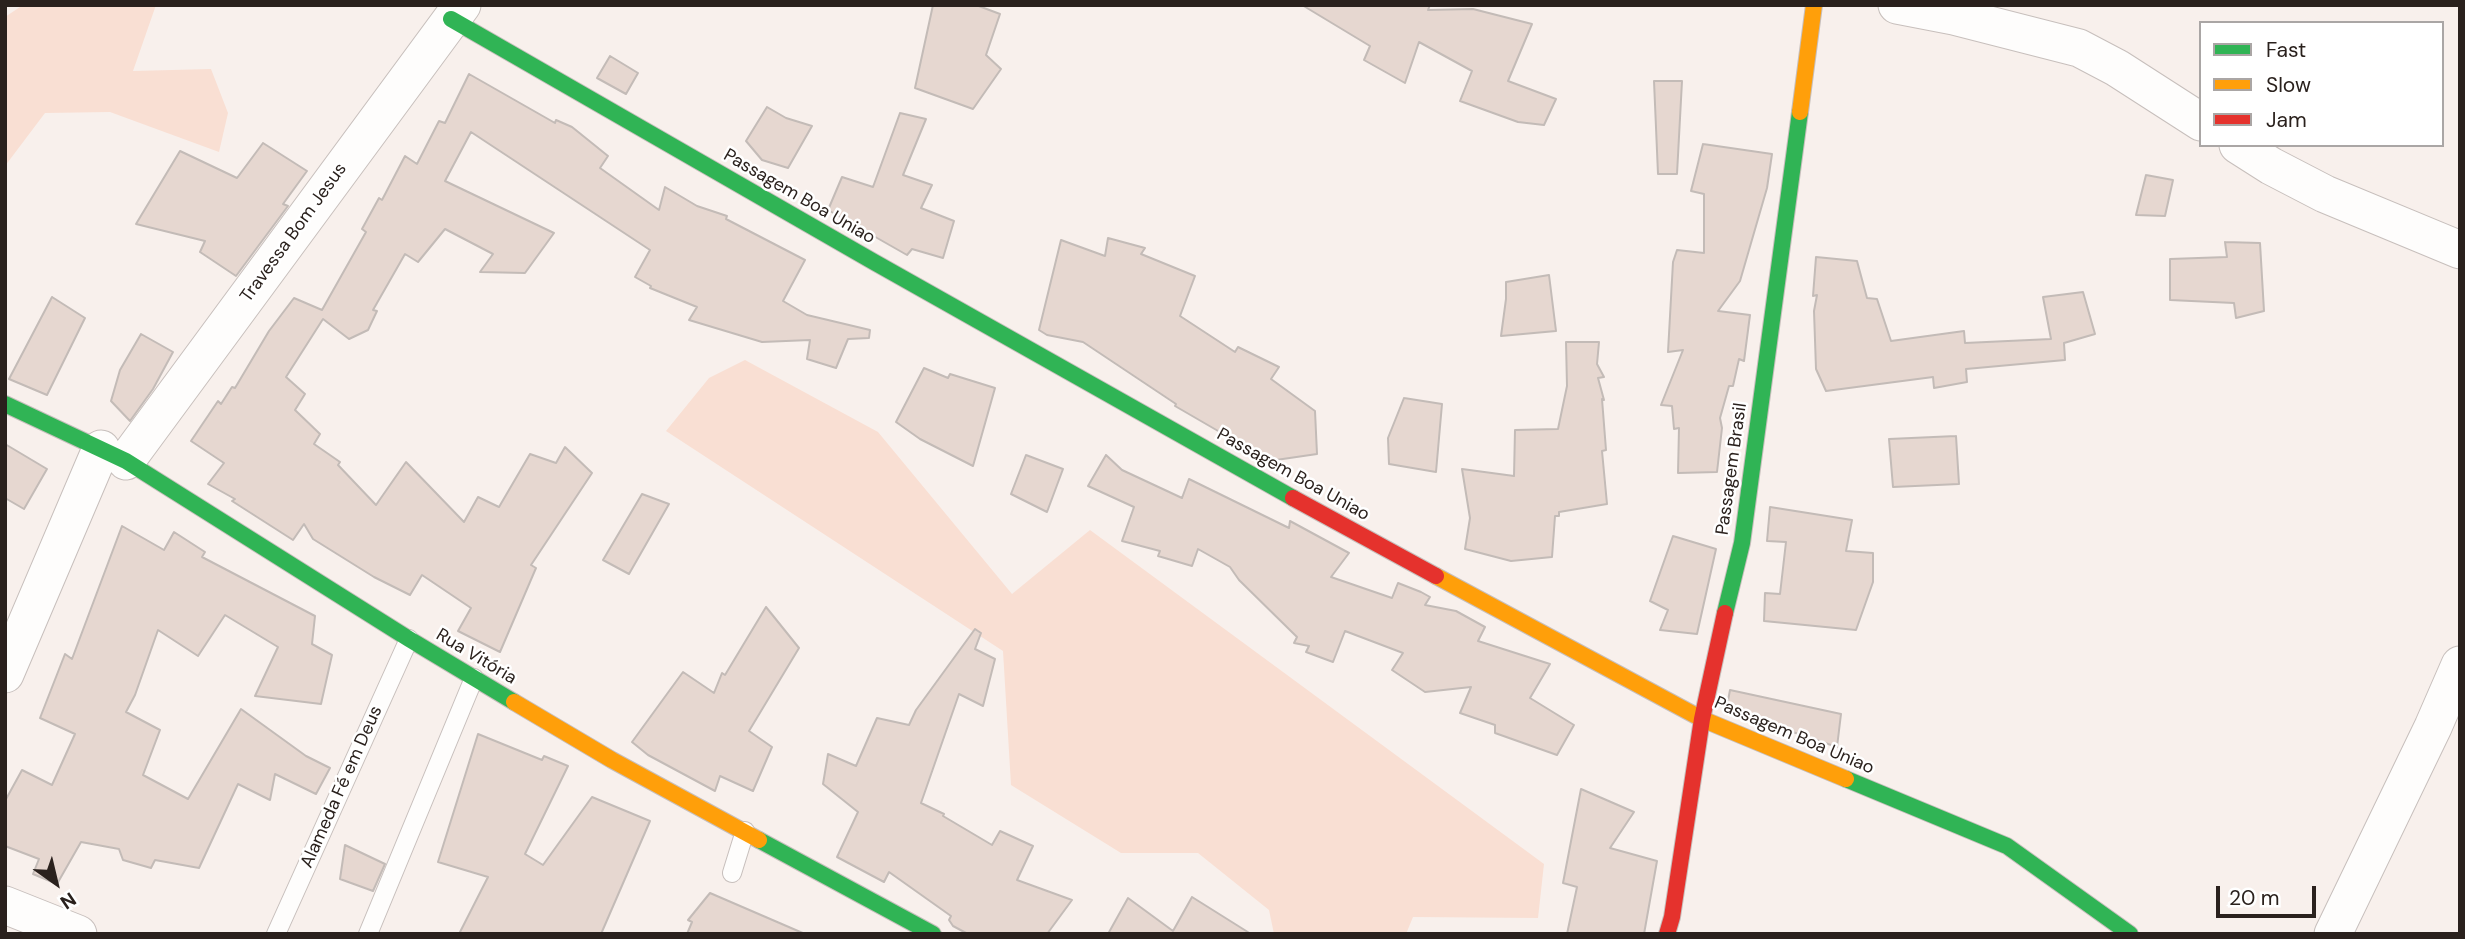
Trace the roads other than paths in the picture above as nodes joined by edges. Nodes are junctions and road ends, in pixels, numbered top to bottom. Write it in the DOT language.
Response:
graph roads {
  1 [pos="1814,5"];
  2 [pos="1897,5"];
  3 [pos="456,12"];
  4 [pos="2199,121"];
  5 [pos="2241,147"];
  6 [pos="2460,250"];
  7 [pos="5,404"];
  8 [pos="114,455"];
  9 [pos="409,639"];
  10 [pos="2460,665"];
  11 [pos="5,674"];
  12 [pos="474,678"];
  13 [pos="1702,719"];
  14 [pos="745,831"];
  15 [pos="732,873"];
  16 [pos="5,905"];
  17 [pos="78,934"];
  18 [pos="276,934"];
  19 [pos="368,934"];
  20 [pos="933,934"];
  21 [pos="1667,934"];
  22 [pos="2130,934"];
  23 [pos="2333,934"];
  1 -- 13 [label="street, Passagem Brasil"];
  2 -- 4 [label="street"];
  3 -- 8 [label="street, Travessa Bom Jesus"];
  3 -- 13 [label="street, Passagem Boa Uniao"];
  5 -- 6 [label="street"];
  7 -- 8 [label="street, Rua Vitória"];
  8 -- 9 [label="street, Rua Vitória"];
  8 -- 11 [label="street, Travessa Bom Jesus"];
  9 -- 12 [label="street, Rua Vitória"];
  9 -- 18 [label="lane, Alameda Fé em Deus"];
  10 -- 23 [label="street"];
  12 -- 14 [label="street, Rua Vitória"];
  12 -- 19 [label="lane"];
  13 -- 21 [label="street, Passagem Brasil"];
  13 -- 22 [label="street, Passagem Boa Uniao"];
  14 -- 15 [label="lane"];
  14 -- 20 [label="street, Rua Vitória"];
  16 -- 17 [label="street"];
}
